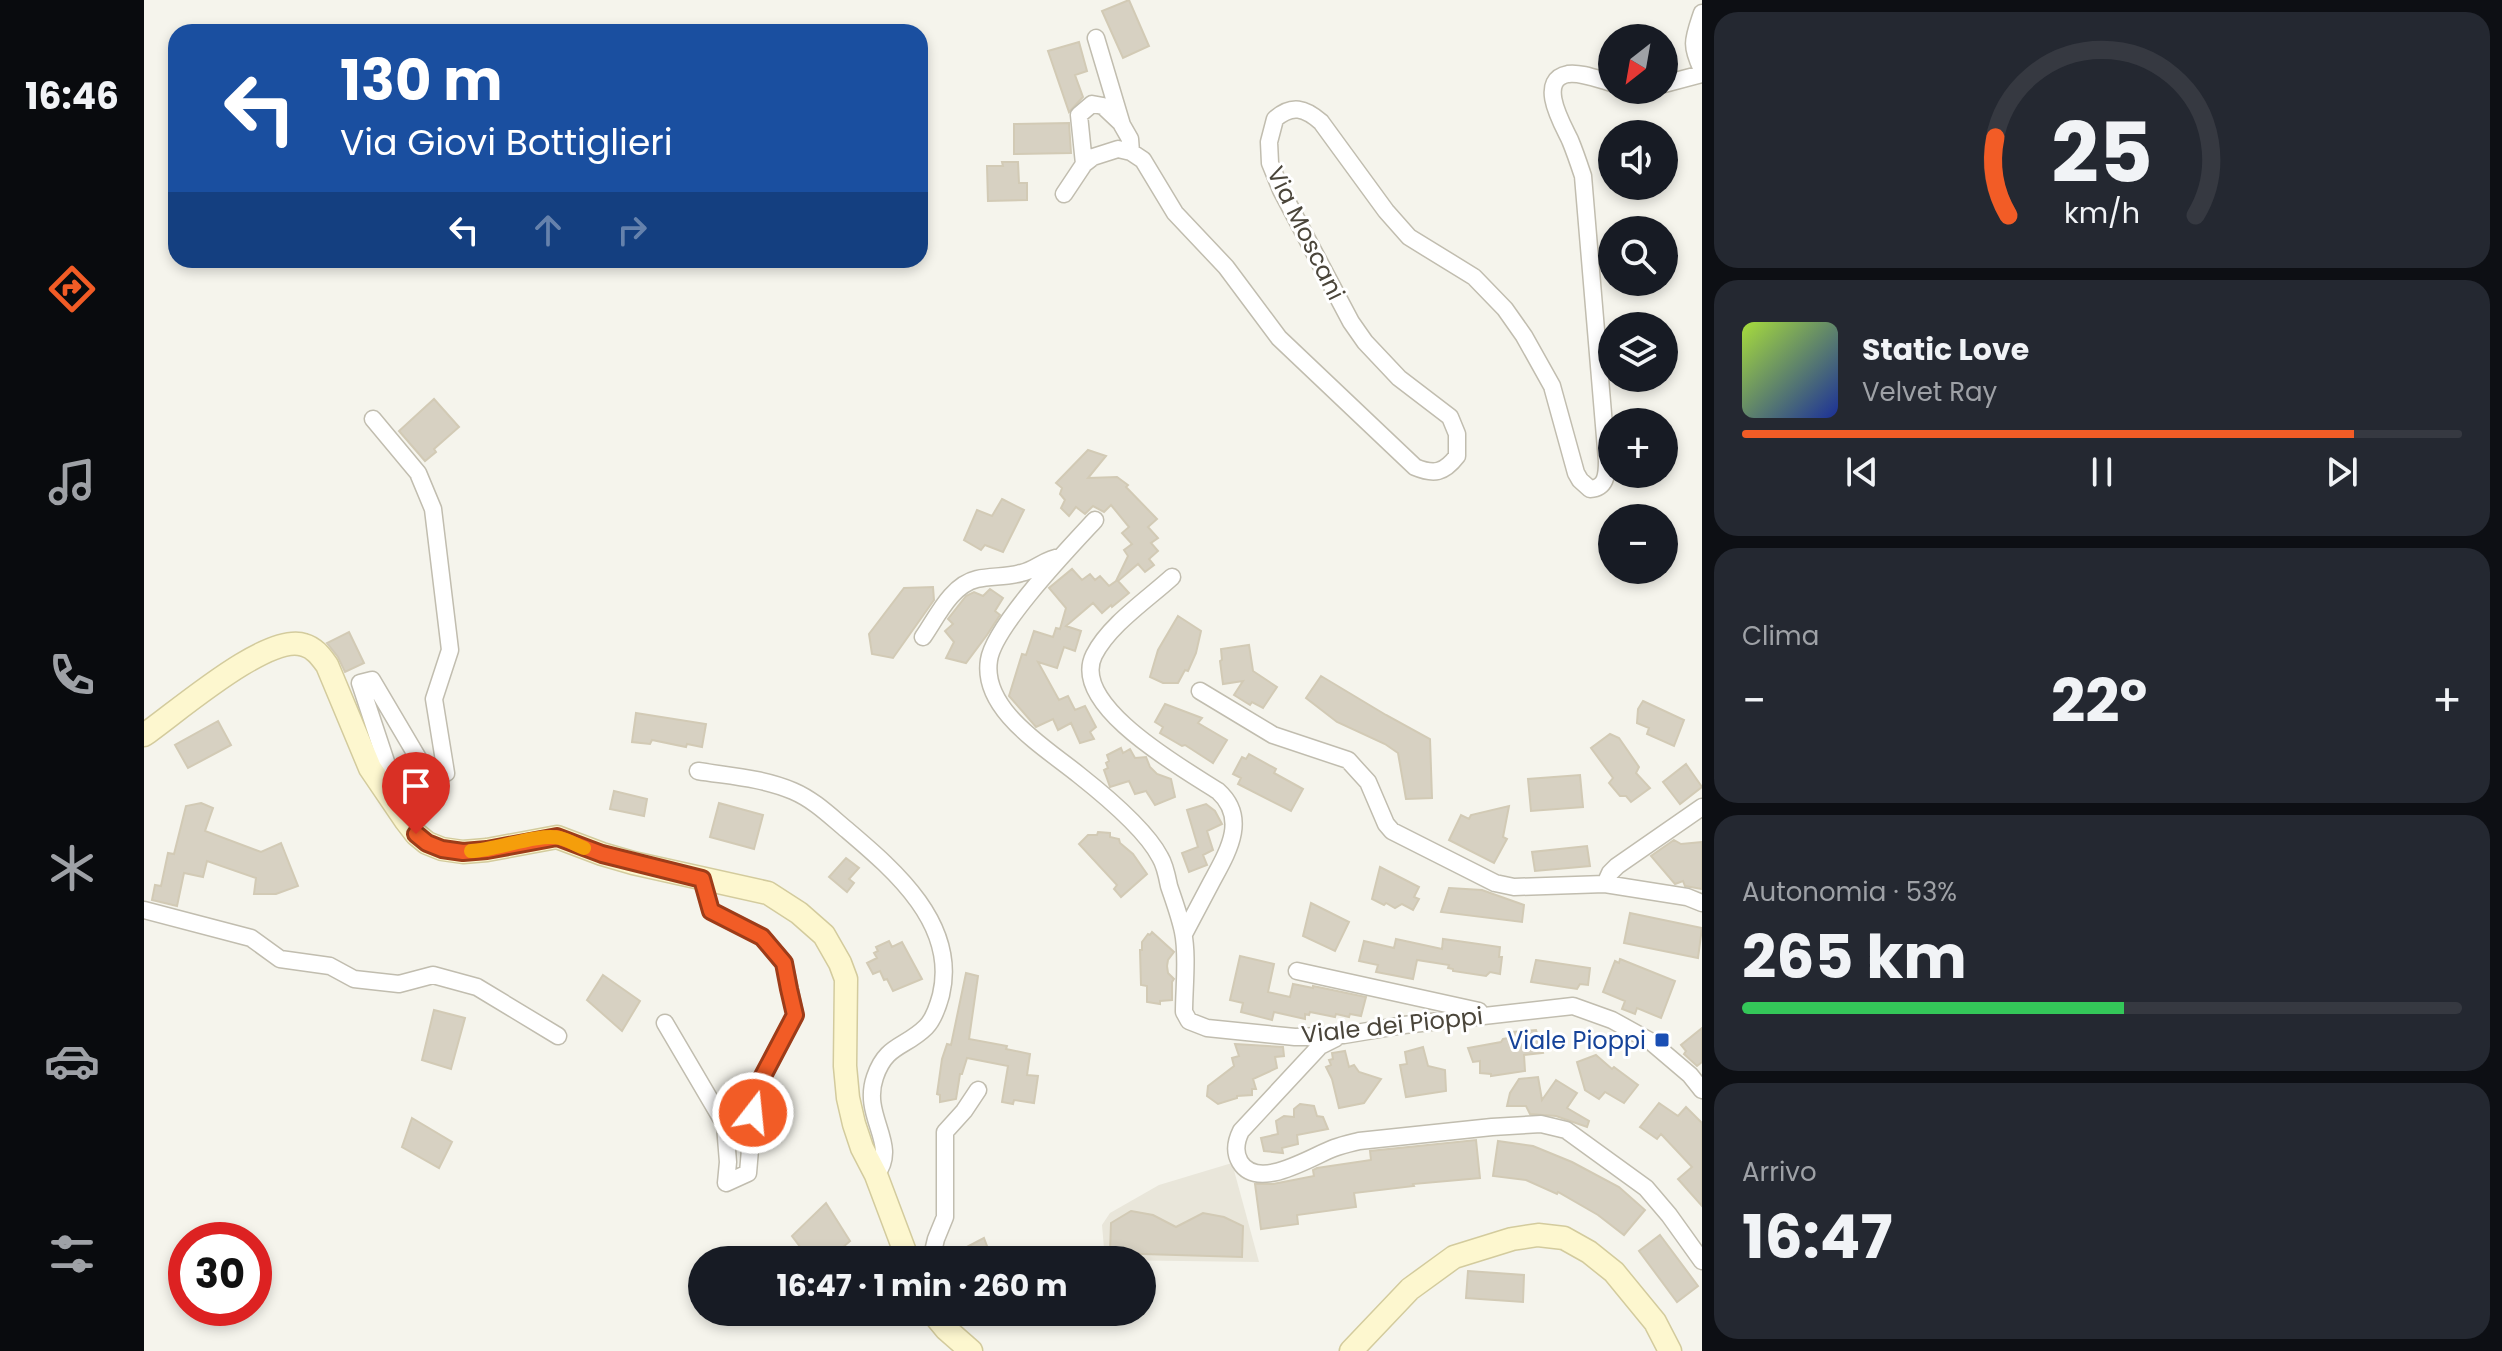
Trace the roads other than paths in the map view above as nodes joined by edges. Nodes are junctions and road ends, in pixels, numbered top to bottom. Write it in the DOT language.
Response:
graph roads {
  1 [pos="1702,13"];
  2 [pos="1096,38"];
  3 [pos="1702,72"];
  4 [pos="1598,80"];
  5 [pos="1678,80"];
  6 [pos="1122,125"];
  7 [pos="1131,152"];
  8 [pos="1084,164"];
  9 [pos="1064,194"];
  10 [pos="373,419"];
  11 [pos="1095,520"];
  12 [pos="1061,557"];
  13 [pos="1172,577"];
  14 [pos="923,637"];
  15 [pos="1200,691"];
  16 [pos="144,735"];
  17 [pos="698,771"];
  18 [pos="1702,807"];
  19 [pos="406,821"];
  20 [pos="702,879"];
  21 [pos="1605,884"];
  22 [pos="1702,903"];
  23 [pos="144,910"];
  24 [pos="1184,934"];
  25 [pos="1297,971"];
  26 [pos="1492,1014"];
  27 [pos="665,1023"];
  28 [pos="1344,1035"];
  29 [pos="558,1036"];
  30 [pos="978,1090"];
  31 [pos="1702,1090"];
  32 [pos="876,1175"];
  33 [pos="903,1246"];
  34 [pos="934,1246"];
  35 [pos="1702,1261"];
  36 [pos="944,1326"];
  37 [pos="971,1351"];
  38 [pos="1351,1351"];
  39 [pos="1670,1351"];
  1 -- 3 [label="street"];
  2 -- 6 [label="street"];
  3 -- 5 [label="street"];
  4 -- 7 [label="street, Via Moscani"];
  6 -- 7 [label="street"];
  6 -- 8 [label="street"];
  7 -- 8 [label="street"];
  8 -- 9 [label="street"];
  10 -- 19 [label="street"];
  11 -- 12 [label="street, Viale dei Pioppi"];
  12 -- 14 [label="street, Viale dei Pioppi"];
  12 -- 24 [label="street, Viale dei Pioppi"];
  13 -- 24 [label="street"];
  15 -- 21 [label="street"];
  16 -- 19 [label="street"];
  17 -- 32 [label="street"];
  18 -- 21 [label="street"];
  19 -- 20 [label="street"];
  20 -- 27 [label="street"];
  20 -- 32 [label="street"];
  21 -- 22 [label="street"];
  23 -- 29 [label="street"];
  24 -- 28 [label="street, Viale dei Pioppi"];
  25 -- 26 [label="street"];
  26 -- 28 [label="street, Viale dei Pioppi"];
  26 -- 31 [label="street, Viale dei Pioppi"];
  28 -- 35 [label="street"];
  30 -- 34 [label="street"];
  32 -- 33 [label="street"];
  36 -- 37 [label="street"];
  38 -- 39 [label="street"];
}
